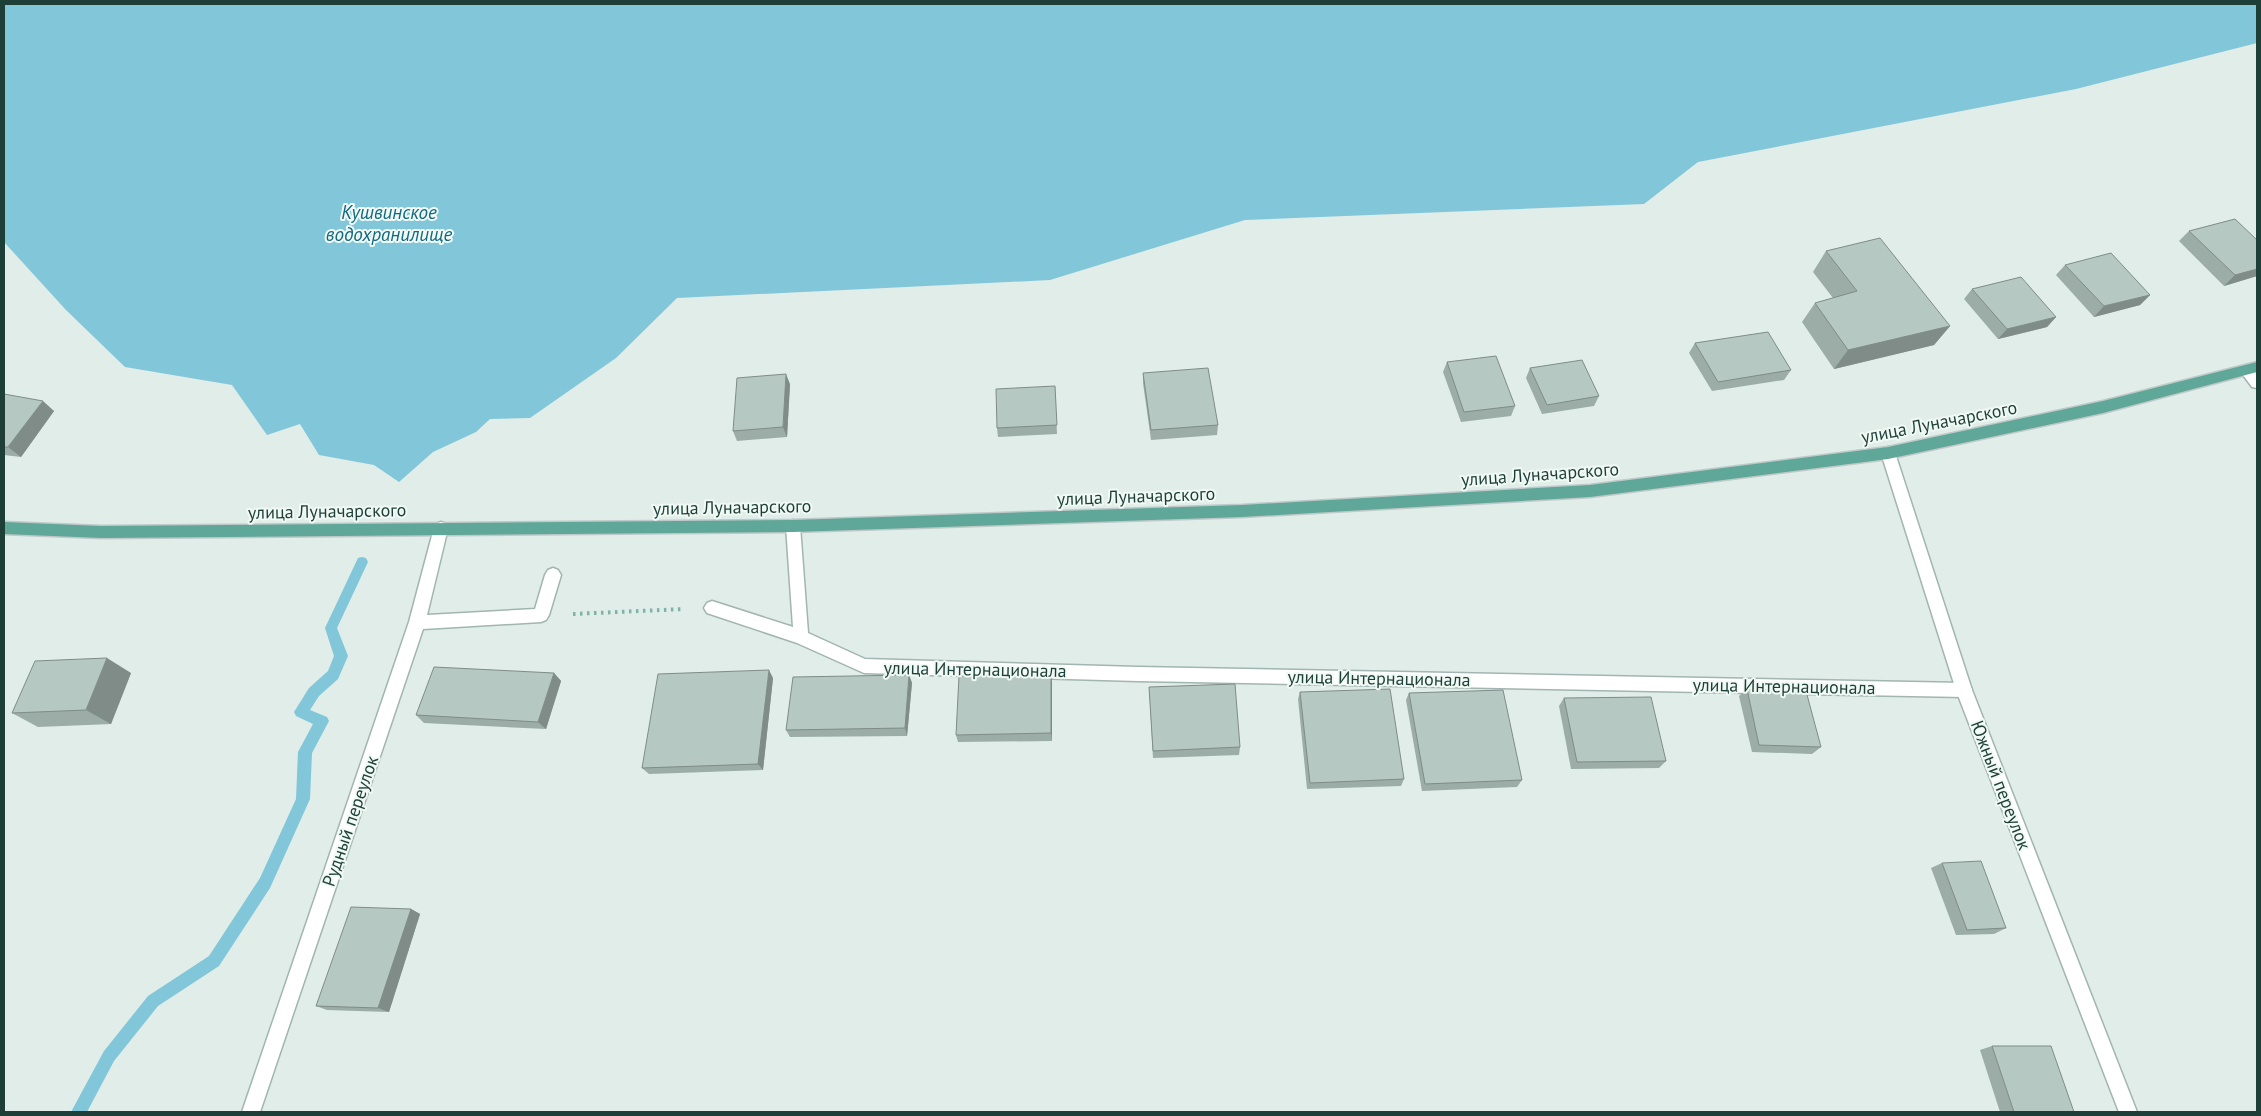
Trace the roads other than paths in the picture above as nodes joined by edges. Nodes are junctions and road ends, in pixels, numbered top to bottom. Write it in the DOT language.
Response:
graph roads {
  1 [pos="2254,374"];
  2 [pos="1888,453"];
  3 [pos="793,526"];
  4 [pos="4,528"];
  5 [pos="441,528"];
  6 [pos="553,575"];
  7 [pos="712,608"];
  8 [pos="417,622"];
  9 [pos="801,637"];
  10 [pos="1964,690"];
  11 [pos="251,1112"];
  12 [pos="2128,1112"];
  1 -- 2 [label="main road, улица Луначарского"];
  2 -- 3 [label="main road, улица Луначарского"];
  2 -- 10 [label="street, Южный переулок"];
  3 -- 5 [label="main road, улица Луначарского"];
  3 -- 9 [label="street"];
  4 -- 5 [label="main road, улица Луначарского"];
  5 -- 8 [label="street, Рудный переулок"];
  6 -- 8 [label="street"];
  7 -- 9 [label="street, улица Интернационала"];
  8 -- 11 [label="street, Рудный переулок"];
  9 -- 10 [label="street, улица Интернационала"];
  10 -- 12 [label="street, Южный переулок"];
}
